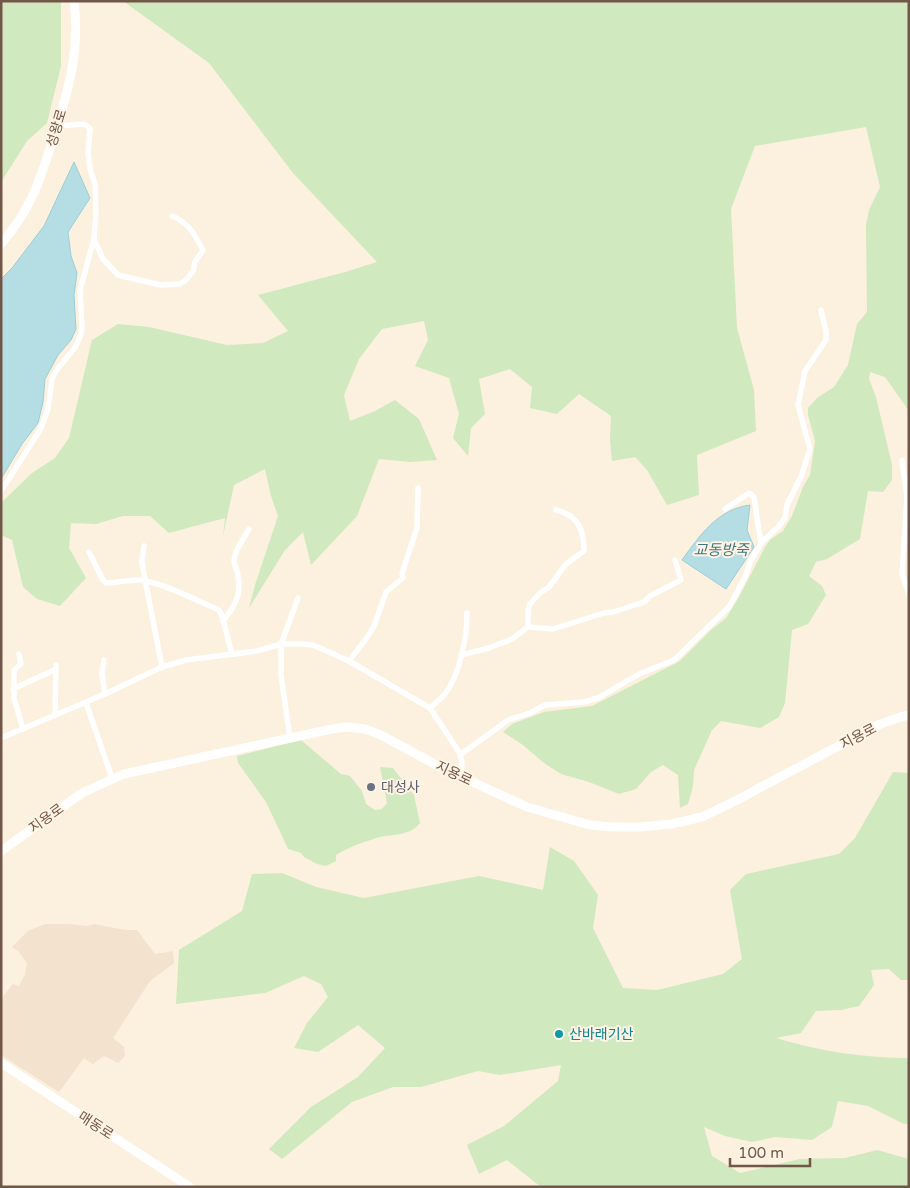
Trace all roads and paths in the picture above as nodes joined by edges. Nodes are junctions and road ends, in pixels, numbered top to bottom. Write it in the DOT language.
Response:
graph roads {
  1 [pos="74,1"];
  2 [pos="57,126"];
  3 [pos="172,216"];
  4 [pos="94,239"];
  5 [pos="1,244"];
  6 [pos="821,310"];
  7 [pos="902,460"];
  8 [pos="418,488"];
  9 [pos="1,491"];
  10 [pos="725,509"];
  11 [pos="556,510"];
  12 [pos="249,529"];
  13 [pos="761,544"];
  14 [pos="144,546"];
  15 [pos="89,552"];
  16 [pos="675,560"];
  17 [pos="146,581"];
  18 [pos="909,595"];
  19 [pos="298,598"];
  20 [pos="466,612"];
  21 [pos="223,621"];
  22 [pos="528,628"];
  23 [pos="281,644"];
  24 [pos="19,654"];
  25 [pos="232,654"];
  26 [pos="461,655"];
  27 [pos="104,660"];
  28 [pos="349,661"];
  29 [pos="162,667"];
  30 [pos="13,689"];
  31 [pos="105,694"];
  32 [pos="86,703"];
  33 [pos="430,708"];
  34 [pos="54,715"];
  35 [pos="909,715"];
  36 [pos="23,729"];
  37 [pos="1,738"];
  38 [pos="290,738"];
  39 [pos="460,755"];
  40 [pos="461,776"];
  41 [pos="112,778"];
  42 [pos="1,851"];
  43 [pos="1,1063"];
  44 [pos="190,1187"];
  1 -- 2 [label="street, 성왕로"];
  2 -- 4 [label="street"];
  2 -- 5 [label="street, 성왕로"];
  3 -- 4 [label="street"];
  4 -- 9 [label="street"];
  6 -- 13 [label="street"];
  7 -- 18 [label="street"];
  8 -- 28 [label="street"];
  10 -- 13 [label="street"];
  11 -- 22 [label="street"];
  12 -- 21 [label="street"];
  13 -- 39 [label="street"];
  14 -- 17 [label="street"];
  15 -- 17 [label="street"];
  16 -- 22 [label="street"];
  17 -- 21 [label="street"];
  17 -- 29 [label="street"];
  19 -- 23 [label="street"];
  20 -- 26 [label="street"];
  21 -- 25 [label="street"];
  22 -- 26 [label="street"];
  23 -- 25 [label="street"];
  23 -- 28 [label="street"];
  23 -- 38 [label="street"];
  24 -- 30 [label="street"];
  25 -- 29 [label="street"];
  26 -- 33 [label="street"];
  27 -- 31 [label="street"];
  28 -- 33 [label="street"];
  29 -- 31 [label="street"];
  30 -- 34 [label="street"];
  30 -- 36 [label="street"];
  31 -- 32 [label="street"];
  32 -- 34 [label="street"];
  32 -- 41 [label="street"];
  33 -- 39 [label="street"];
  34 -- 36 [label="street"];
  35 -- 40 [label="street, 지용로"];
  36 -- 37 [label="street"];
  38 -- 40 [label="street, 지용로"];
  38 -- 41 [label="street, 지용로"];
  39 -- 40 [label="street"];
  41 -- 42 [label="street, 지용로"];
  43 -- 44 [label="street, 매동로"];
}
